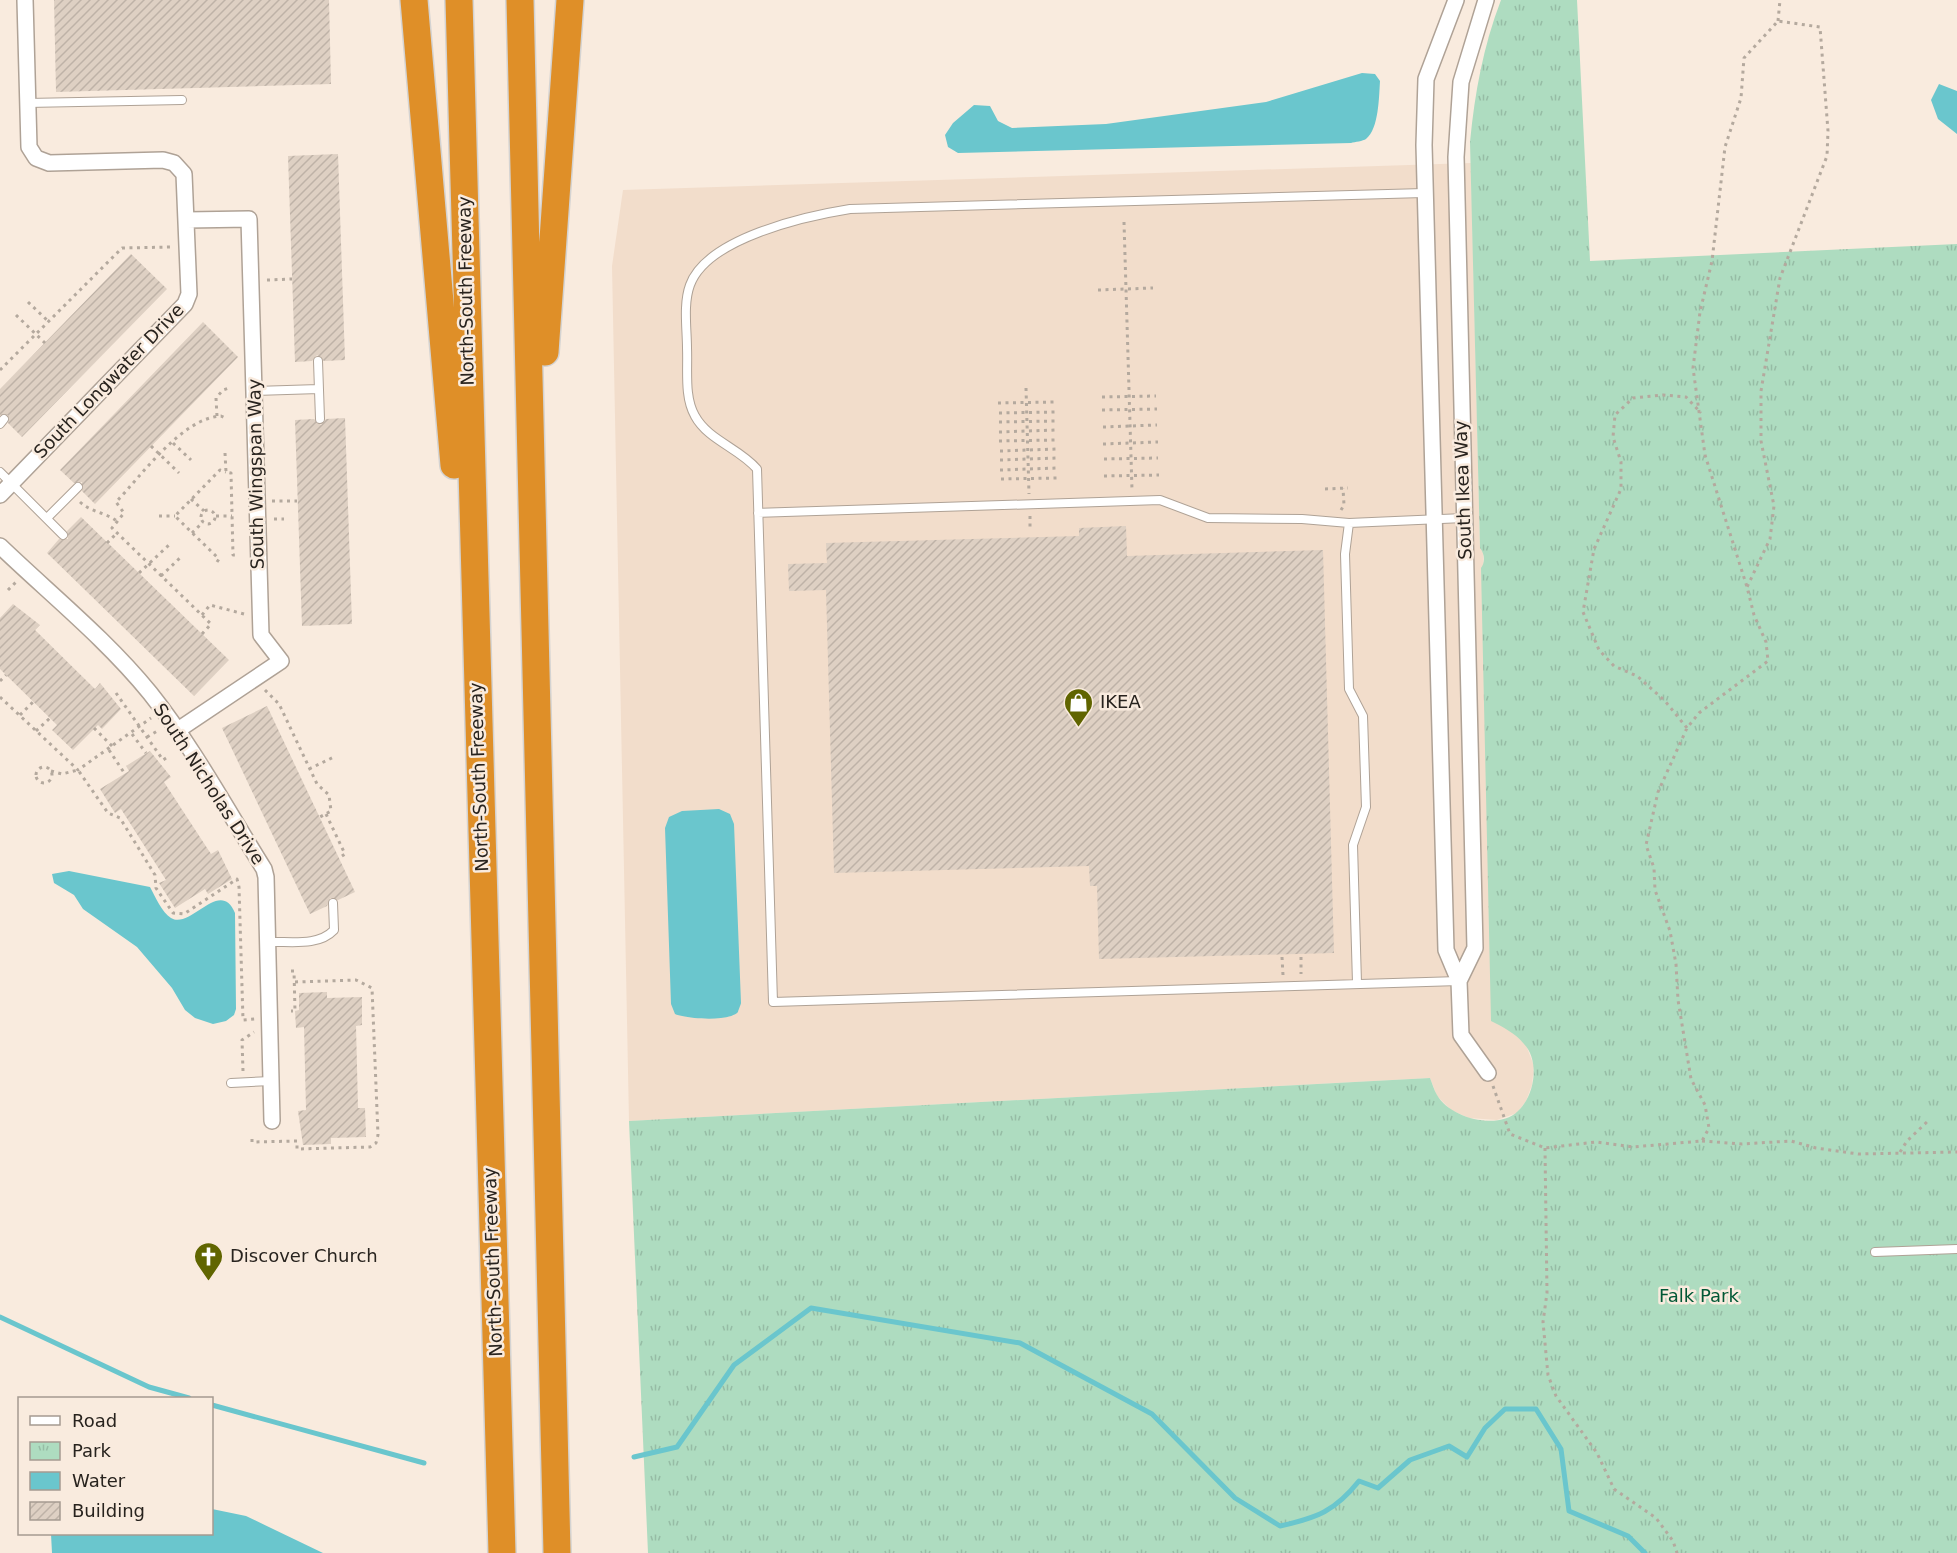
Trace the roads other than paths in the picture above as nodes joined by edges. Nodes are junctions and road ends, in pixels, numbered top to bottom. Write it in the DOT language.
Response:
graph roads {
  1 [pos="25,0"];
  2 [pos="414,0"];
  3 [pos="459,0"];
  4 [pos="520,0"];
  5 [pos="570,0"];
  6 [pos="1456,0"];
  7 [pos="1486,0"];
  8 [pos="183,100"];
  9 [pos="27,104"];
  10 [pos="1424,193"];
  11 [pos="187,220"];
  12 [pos="318,361"];
  13 [pos="319,389"];
  14 [pos="255,391"];
  15 [pos="320,419"];
  16 [pos="0,472"];
  17 [pos="11,483"];
  18 [pos="78,487"];
  19 [pos="0,495"];
  20 [pos="758,513"];
  21 [pos="47,518"];
  22 [pos="1464,518"];
  23 [pos="1434,519"];
  24 [pos="1349,523"];
  25 [pos="534,524"];
  26 [pos="63,535"];
  27 [pos="0,546"];
  28 [pos="178,730"];
  29 [pos="479,777"];
  30 [pos="333,903"];
  31 [pos="268,942"];
  32 [pos="1459,981"];
  33 [pos="1357,983"];
  34 [pos="1488,1073"];
  35 [pos="271,1081"];
  36 [pos="231,1083"];
  37 [pos="272,1122"];
  38 [pos="1957,1249"];
  39 [pos="1875,1252"];
  40 [pos="502,1553"];
  41 [pos="557,1553"];
  1 -- 9 [label="street, South Longwater Drive"];
  2 -- 29 [label="highway"];
  3 -- 29 [label="highway, North-South Freeway"];
  4 -- 25 [label="highway"];
  5 -- 25 [label="highway"];
  6 -- 10 [label="street, South Ikea Way"];
  7 -- 22 [label="street, South Ikea Way"];
  8 -- 9 [label="lane"];
  9 -- 11 [label="street, South Longwater Drive"];
  10 -- 20 [label="lane"];
  10 -- 23 [label="street, South Ikea Way"];
  11 -- 14 [label="street, South Wingspan Way"];
  11 -- 17 [label="street, South Longwater Drive"];
  12 -- 13 [label="lane"];
  13 -- 14 [label="lane"];
  13 -- 15 [label="lane"];
  14 -- 28 [label="street, South Wingspan Way"];
  16 -- 17 [label="lane"];
  17 -- 19 [label="street, South Longwater Drive"];
  17 -- 21 [label="lane"];
  18 -- 21 [label="lane"];
  20 -- 24 [label="lane"];
  20 -- 33 [label="lane"];
  21 -- 26 [label="lane"];
  22 -- 23 [label="lane"];
  22 -- 32 [label="street, South Ikea Way"];
  23 -- 24 [label="lane"];
  23 -- 32 [label="street, South Ikea Way"];
  24 -- 33 [label="lane"];
  25 -- 41 [label="highway"];
  27 -- 28 [label="street, South Nicholas Drive"];
  28 -- 31 [label="street, South Nicholas Drive"];
  29 -- 40 [label="highway, North-South Freeway"];
  30 -- 31 [label="lane"];
  31 -- 35 [label="street, South Nicholas Drive"];
  32 -- 33 [label="lane"];
  32 -- 34 [label="street, South Ikea Way"];
  35 -- 36 [label="lane"];
  35 -- 37 [label="street, South Nicholas Drive"];
  38 -- 39 [label="lane"];
}
